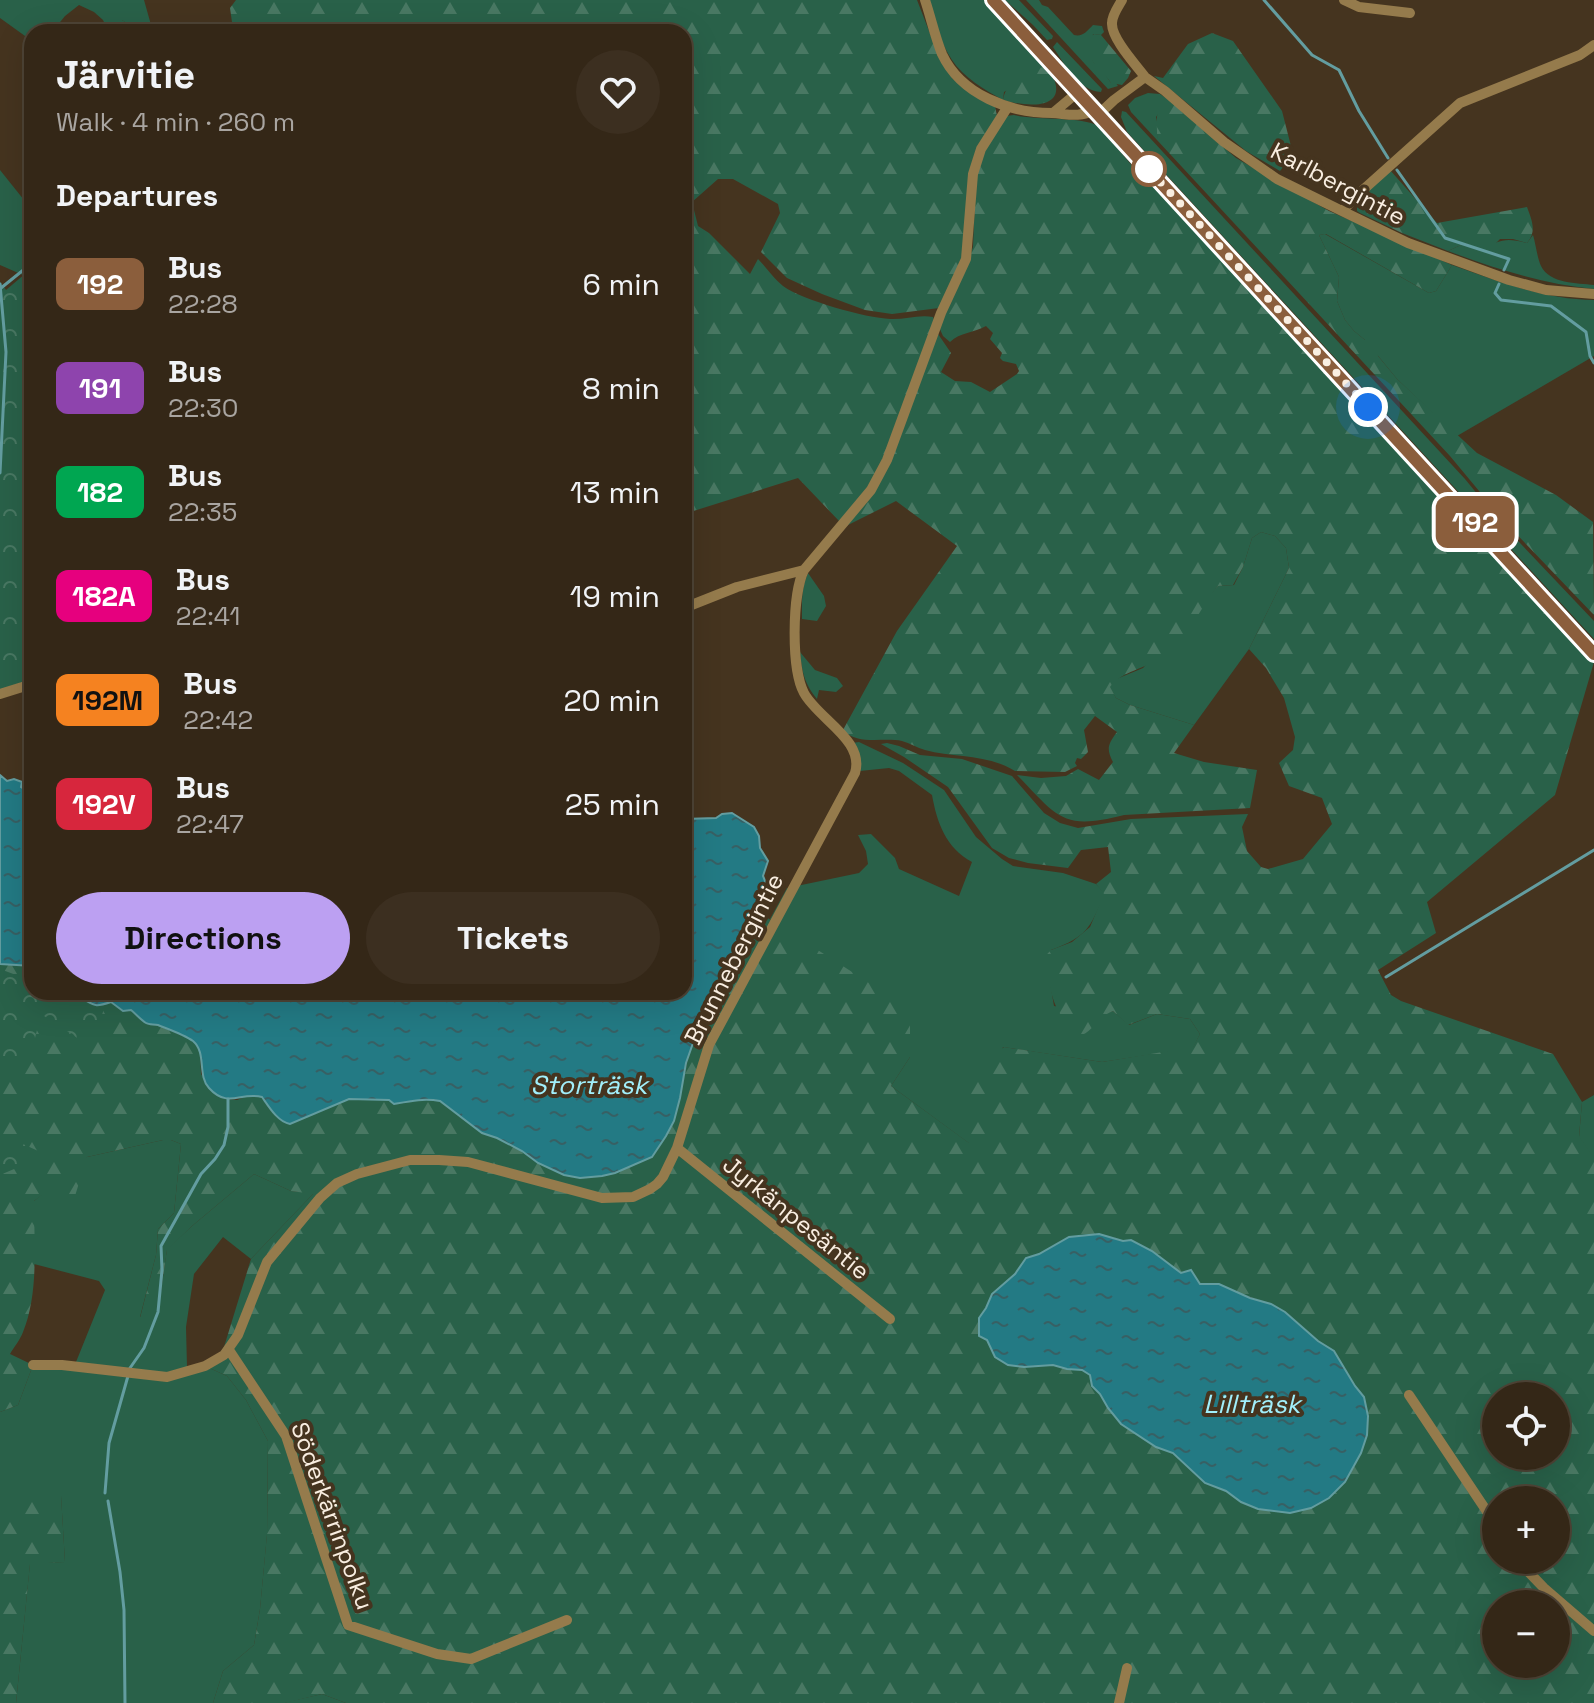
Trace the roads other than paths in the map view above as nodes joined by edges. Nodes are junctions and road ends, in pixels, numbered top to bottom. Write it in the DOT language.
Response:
graph roads {
  1 [pos="925,0"];
  2 [pos="993,0"];
  3 [pos="1122,0"];
  4 [pos="1344,0"];
  5 [pos="1410,13"];
  6 [pos="1594,45"];
  7 [pos="1145,77"];
  8 [pos="1078,92"];
  9 [pos="1007,108"];
  10 [pos="1096,112"];
  11 [pos="1053,113"];
  12 [pos="1342,211"];
  13 [pos="1594,294"];
  14 [pos="804,570"];
  15 [pos="692,605"];
  16 [pos="1594,654"];
  17 [pos="24,686"];
  18 [pos="0,694"];
  19 [pos="677,1148"];
  20 [pos="890,1319"];
  21 [pos="229,1350"];
  22 [pos="33,1365"];
  23 [pos="1409,1395"];
  24 [pos="1482,1504"];
  25 [pos="1530,1574"];
  26 [pos="567,1620"];
  27 [pos="1594,1631"];
  28 [pos="1127,1668"];
  29 [pos="1119,1703"];
  1 -- 9 [label="street"];
  2 -- 8 [label="main road"];
  3 -- 7 [label="street, Karlbergintie"];
  4 -- 5 [label="street"];
  6 -- 12 [label="street"];
  7 -- 10 [label="street"];
  7 -- 12 [label="street, Karlbergintie"];
  8 -- 10 [label="main road"];
  8 -- 11 [label="street"];
  9 -- 11 [label="street"];
  9 -- 14 [label="street"];
  10 -- 11 [label="street"];
  10 -- 16 [label="main road"];
  12 -- 13 [label="street, Karlbergintie"];
  14 -- 15 [label="street"];
  14 -- 19 [label="street, Brunnebergintie"];
  17 -- 18 [label="street"];
  19 -- 20 [label="street, Jyrkänpesäntie"];
  19 -- 21 [label="street, Brunnebergintie"];
  21 -- 22 [label="street"];
  21 -- 26 [label="street, Söderkärrinpolku"];
  23 -- 24 [label="street"];
  25 -- 27 [label="street"];
  28 -- 29 [label="street"];
}
